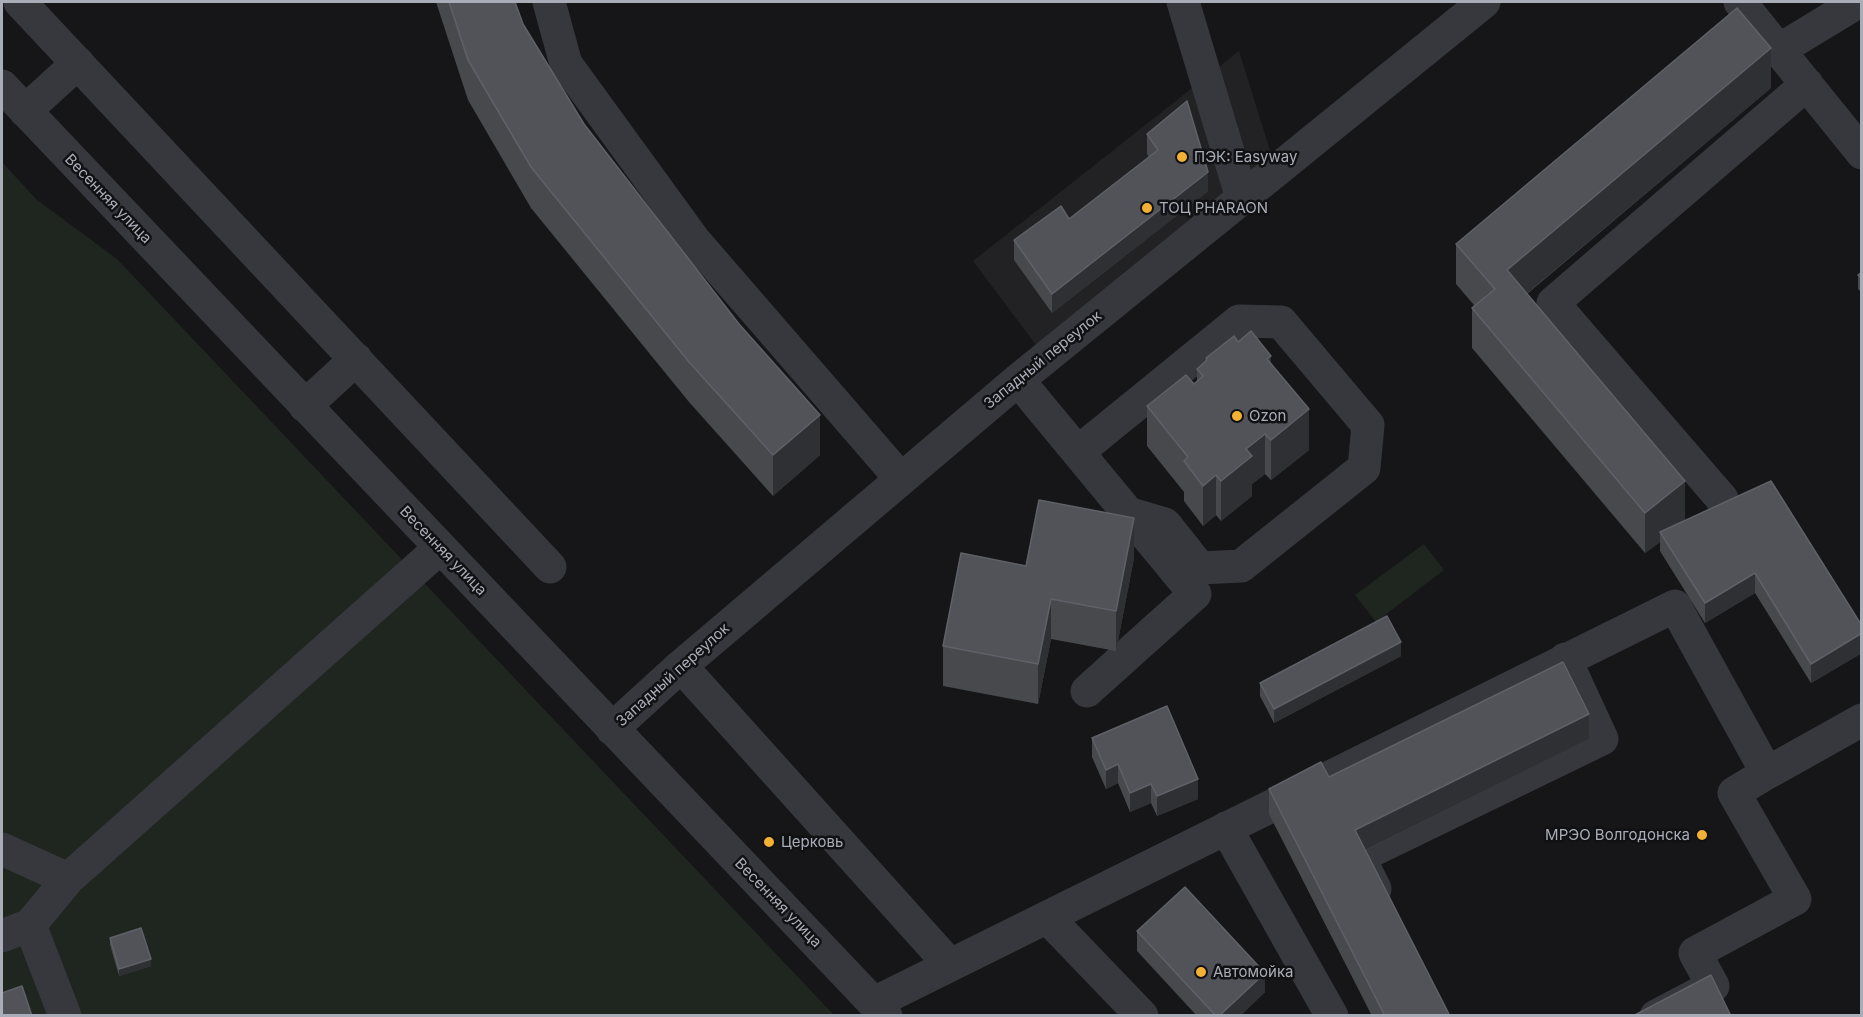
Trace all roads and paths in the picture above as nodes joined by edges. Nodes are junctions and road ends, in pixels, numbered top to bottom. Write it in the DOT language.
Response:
graph roads {
  1 [pos="20,2"];
  2 [pos="549,2"];
  3 [pos="1183,2"];
  4 [pos="1484,2"];
  5 [pos="1740,2"];
  6 [pos="1858,2"];
  7 [pos="1779,50"];
  8 [pos="78,63"];
  9 [pos="1807,84"];
  10 [pos="2,86"];
  11 [pos="25,111"];
  12 [pos="1862,153"];
  13 [pos="1242,198"];
  14 [pos="356,359"];
  15 [pos="1018,380"];
  16 [pos="305,406"];
  17 [pos="1078,452"];
  18 [pos="901,479"];
  19 [pos="1722,499"];
  20 [pos="1128,513"];
  21 [pos="440,548"];
  22 [pos="550,567"];
  23 [pos="1565,660"];
  24 [pos="681,666"];
  25 [pos="1087,692"];
  26 [pos="1862,720"];
  27 [pos="612,729"];
  28 [pos="1767,773"];
  29 [pos="1226,828"];
  30 [pos="2,849"];
  31 [pos="69,879"];
  32 [pos="1047,917"];
  33 [pos="1392,920"];
  34 [pos="16,931"];
  35 [pos="950,965"];
  36 [pos="880,1009"];
  37 [pos="65,1016"];
  38 [pos="1142,1016"];
  39 [pos="1332,1016"];
  40 [pos="1656,1016"];
  1 -- 8 [label="street"];
  2 -- 18 [label="street"];
  3 -- 13 [label="street"];
  4 -- 13 [label="street, Западный переулок"];
  5 -- 7 [label="street"];
  6 -- 7 [label="street"];
  7 -- 9 [label="street"];
  8 -- 11 [label="street"];
  8 -- 14 [label="street"];
  9 -- 12 [label="street"];
  9 -- 19 [label="street"];
  10 -- 11 [label="street, Весенняя улица"];
  11 -- 16 [label="street, Весенняя улица"];
  13 -- 15 [label="street, Западный переулок"];
  14 -- 16 [label="street"];
  14 -- 22 [label="street"];
  15 -- 17 [label="street"];
  15 -- 18 [label="street, Западный переулок"];
  16 -- 21 [label="street, Весенняя улица"];
  17 -- 20 [label="street"];
  17 -- 20 [label="street"];
  18 -- 24 [label="street, Западный переулок"];
  20 -- 25 [label="street"];
  21 -- 27 [label="street, Весенняя улица"];
  21 -- 31 [label="street"];
  23 -- 28 [label="street"];
  23 -- 29 [label="street"];
  23 -- 33 [label="street"];
  24 -- 27 [label="street, Западный переулок"];
  24 -- 35 [label="street"];
  26 -- 28 [label="street"];
  27 -- 36 [label="street, Весенняя улица"];
  28 -- 40 [label="street"];
  29 -- 32 [label="street"];
  29 -- 39 [label="street"];
  30 -- 31 [label="street"];
  31 -- 34 [label="street"];
  32 -- 35 [label="street"];
  32 -- 38 [label="street"];
  34 -- 37 [label="street"];
  35 -- 36 [label="street"];
}
